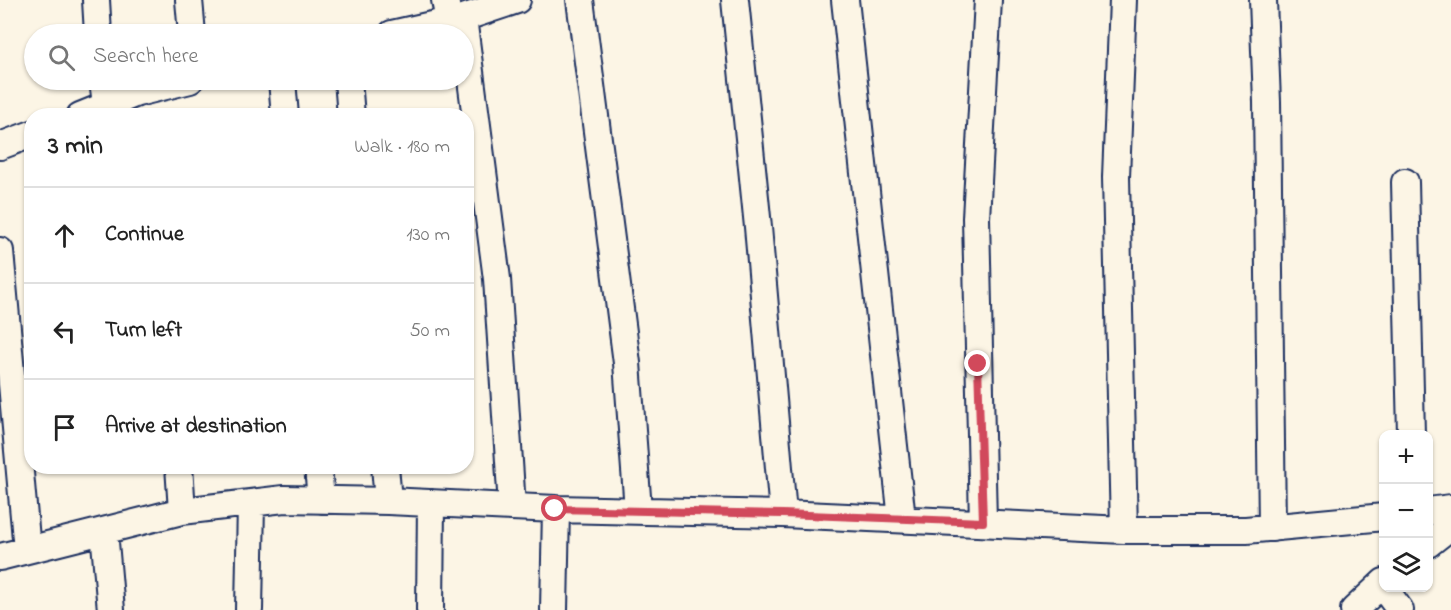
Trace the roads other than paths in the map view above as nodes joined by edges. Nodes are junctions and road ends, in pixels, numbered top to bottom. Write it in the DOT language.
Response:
graph roads {
  1 [pos="96,0"];
  2 [pos="189,0"];
  3 [pos="515,0"];
  4 [pos="580,0"];
  5 [pos="735,0"];
  6 [pos="845,0"];
  7 [pos="988,0"];
  8 [pos="1123,0"];
  9 [pos="1263,0"];
  10 [pos="452,13"];
  11 [pos="97,24"];
  12 [pos="191,24"];
  13 [pos="421,24"];
  14 [pos="104,90"];
  15 [pos="169,90"];
  16 [pos="283,90"];
  17 [pos="349,90"];
  18 [pos="465,90"];
  19 [pos="139,104"];
  20 [pos="106,105"];
  21 [pos="99,108"];
  22 [pos="284,108"];
  23 [pos="350,108"];
  24 [pos="468,108"];
  25 [pos="24,137"];
  26 [pos="474,143"];
  27 [pos="0,146"];
  28 [pos="1405,182"];
  29 [pos="0,251"];
  30 [pos="1411,430"];
  31 [pos="180,474"];
  32 [pos="319,474"];
  33 [pos="386,474"];
  34 [pos="321,500"];
  35 [pos="388,501"];
  36 [pos="251,503"];
  37 [pos="431,503"];
  38 [pos="512,507"];
  39 [pos="1451,508"];
  40 [pos="555,509"];
  41 [pos="638,510"];
  42 [pos="1433,510"];
  43 [pos="182,511"];
  44 [pos="783,514"];
  45 [pos="1379,517"];
  46 [pos="902,519"];
  47 [pos="983,522"];
  48 [pos="1451,526"];
  49 [pos="1272,528"];
  50 [pos="1124,530"];
  51 [pos="104,531"];
  52 [pos="1433,539"];
  53 [pos="27,550"];
  54 [pos="0,557"];
  55 [pos="1379,588"];
  56 [pos="1388,592"];
  57 [pos="111,610"];
  58 [pos="249,610"];
  59 [pos="430,610"];
  60 [pos="554,610"];
  61 [pos="1354,610"];
  62 [pos="1400,610"];
  1 -- 11 [label="street"];
  2 -- 12 [label="street"];
  3 -- 10 [label="street"];
  4 -- 41 [label="street"];
  5 -- 44 [label="street"];
  6 -- 46 [label="street"];
  7 -- 47 [label="street"];
  8 -- 50 [label="street"];
  9 -- 49 [label="street"];
  10 -- 13 [label="street"];
  14 -- 20 [label="street"];
  15 -- 19 [label="street"];
  16 -- 22 [label="street"];
  17 -- 23 [label="street"];
  18 -- 24 [label="street"];
  19 -- 20 [label="street"];
  20 -- 21 [label="street"];
  25 -- 27 [label="street"];
  26 -- 38 [label="street"];
  28 -- 30 [label="street"];
  29 -- 53 [label="street"];
  31 -- 43 [label="street"];
  32 -- 34 [label="street"];
  33 -- 35 [label="street"];
  34 -- 35 [label="street"];
  34 -- 36 [label="street"];
  35 -- 37 [label="street"];
  36 -- 43 [label="street"];
  36 -- 58 [label="street"];
  37 -- 38 [label="street"];
  37 -- 59 [label="street"];
  38 -- 40 [label="street"];
  39 -- 42 [label="street"];
  40 -- 41 [label="street"];
  40 -- 60 [label="street"];
  41 -- 44 [label="street"];
  43 -- 51 [label="street"];
  44 -- 46 [label="street"];
  45 -- 49 [label="street"];
  46 -- 47 [label="street"];
  47 -- 50 [label="street"];
  48 -- 52 [label="street"];
  49 -- 50 [label="street"];
  51 -- 53 [label="street"];
  51 -- 57 [label="street"];
  53 -- 54 [label="street"];
  55 -- 61 [label="street"];
  56 -- 62 [label="street"];
}
